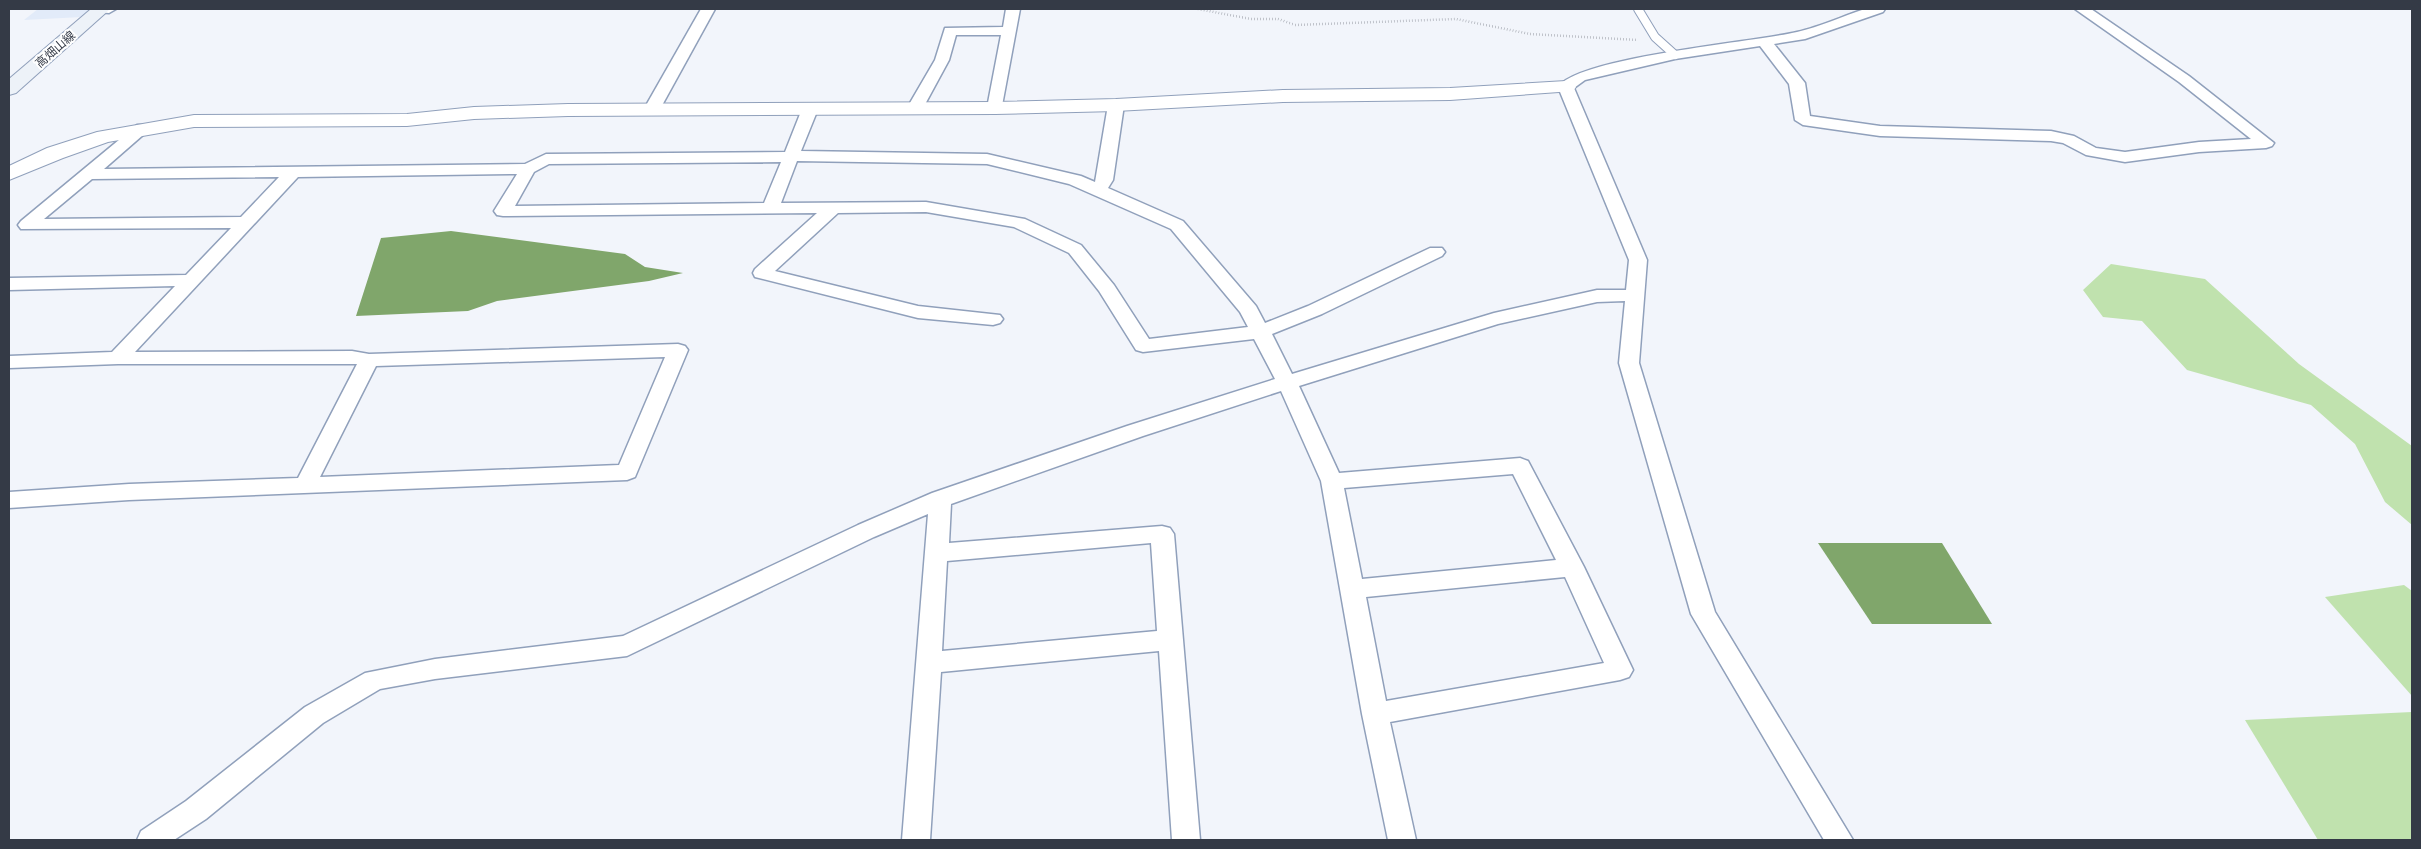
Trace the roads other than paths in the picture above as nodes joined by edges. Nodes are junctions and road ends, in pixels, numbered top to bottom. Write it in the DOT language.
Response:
graph roads {
  1 [pos="101,9"];
  2 [pos="109,9"];
  3 [pos="708,9"];
  4 [pos="1013,9"];
  5 [pos="1638,9"];
  6 [pos="1878,9"];
  7 [pos="2082,9"];
  8 [pos="1008,31"];
  9 [pos="1764,42"];
  10 [pos="1675,55"];
  11 [pos="1566,87"];
  12 [pos="9,89"];
  13 [pos="1116,105"];
  14 [pos="915,108"];
  15 [pos="995,108"];
  16 [pos="652,109"];
  17 [pos="810,109"];
  18 [pos="143,128"];
  19 [pos="791,157"];
  20 [pos="528,169"];
  21 [pos="294,171"];
  22 [pos="9,174"];
  23 [pos="88,174"];
  24 [pos="1098,190"];
  25 [pos="833,208"];
  26 [pos="770,209"];
  27 [pos="246,222"];
  28 [pos="1436,252"];
  29 [pos="192,280"];
  30 [pos="9,284"];
  31 [pos="1636,295"];
  32 [pos="993,319"];
  33 [pos="1260,332"];
  34 [pos="118,358"];
  35 [pos="369,360"];
  36 [pos="9,362"];
  37 [pos="1287,383"];
  38 [pos="1332,481"];
  39 [pos="306,486"];
  40 [pos="940,500"];
  41 [pos="11,503"];
  42 [pos="936,553"];
  43 [pos="1572,567"];
  44 [pos="1353,589"];
  45 [pos="1170,640"];
  46 [pos="928,663"];
  47 [pos="1375,714"];
  48 [pos="151,840"];
  49 [pos="916,840"];
  50 [pos="1186,840"];
  51 [pos="1402,840"];
  52 [pos="1839,840"];
  1 -- 2 [label="street"];
  1 -- 12 [label="main road, 高畑山線"];
  3 -- 16 [label="street"];
  4 -- 8 [label="street"];
  5 -- 10 [label="lane"];
  6 -- 9 [label="street"];
  7 -- 9 [label="street"];
  8 -- 14 [label="street"];
  8 -- 15 [label="street"];
  9 -- 10 [label="street"];
  10 -- 11 [label="street"];
  11 -- 13 [label="street"];
  11 -- 31 [label="street"];
  13 -- 15 [label="street"];
  13 -- 24 [label="street"];
  14 -- 15 [label="street"];
  14 -- 17 [label="street"];
  16 -- 17 [label="street"];
  16 -- 18 [label="street"];
  17 -- 19 [label="street"];
  18 -- 22 [label="street"];
  18 -- 23 [label="street"];
  19 -- 20 [label="street"];
  19 -- 24 [label="street"];
  19 -- 26 [label="street"];
  20 -- 21 [label="street"];
  20 -- 26 [label="street"];
  21 -- 23 [label="street"];
  21 -- 27 [label="street"];
  23 -- 27 [label="street"];
  24 -- 33 [label="street"];
  25 -- 26 [label="street"];
  25 -- 32 [label="street"];
  25 -- 33 [label="street"];
  27 -- 29 [label="street"];
  28 -- 33 [label="street"];
  29 -- 30 [label="street"];
  29 -- 34 [label="street"];
  31 -- 37 [label="street"];
  31 -- 52 [label="street"];
  33 -- 37 [label="street"];
  34 -- 35 [label="street"];
  34 -- 36 [label="street"];
  35 -- 39 [label="street"];
  35 -- 39 [label="street"];
  37 -- 38 [label="street"];
  37 -- 40 [label="street"];
  38 -- 43 [label="street"];
  38 -- 44 [label="street"];
  39 -- 41 [label="street"];
  40 -- 42 [label="street"];
  40 -- 48 [label="street"];
  42 -- 45 [label="street"];
  42 -- 46 [label="street"];
  43 -- 44 [label="street"];
  43 -- 47 [label="street"];
  44 -- 47 [label="street"];
  45 -- 46 [label="street"];
  45 -- 50 [label="street"];
  46 -- 49 [label="street"];
  47 -- 51 [label="street"];
}
